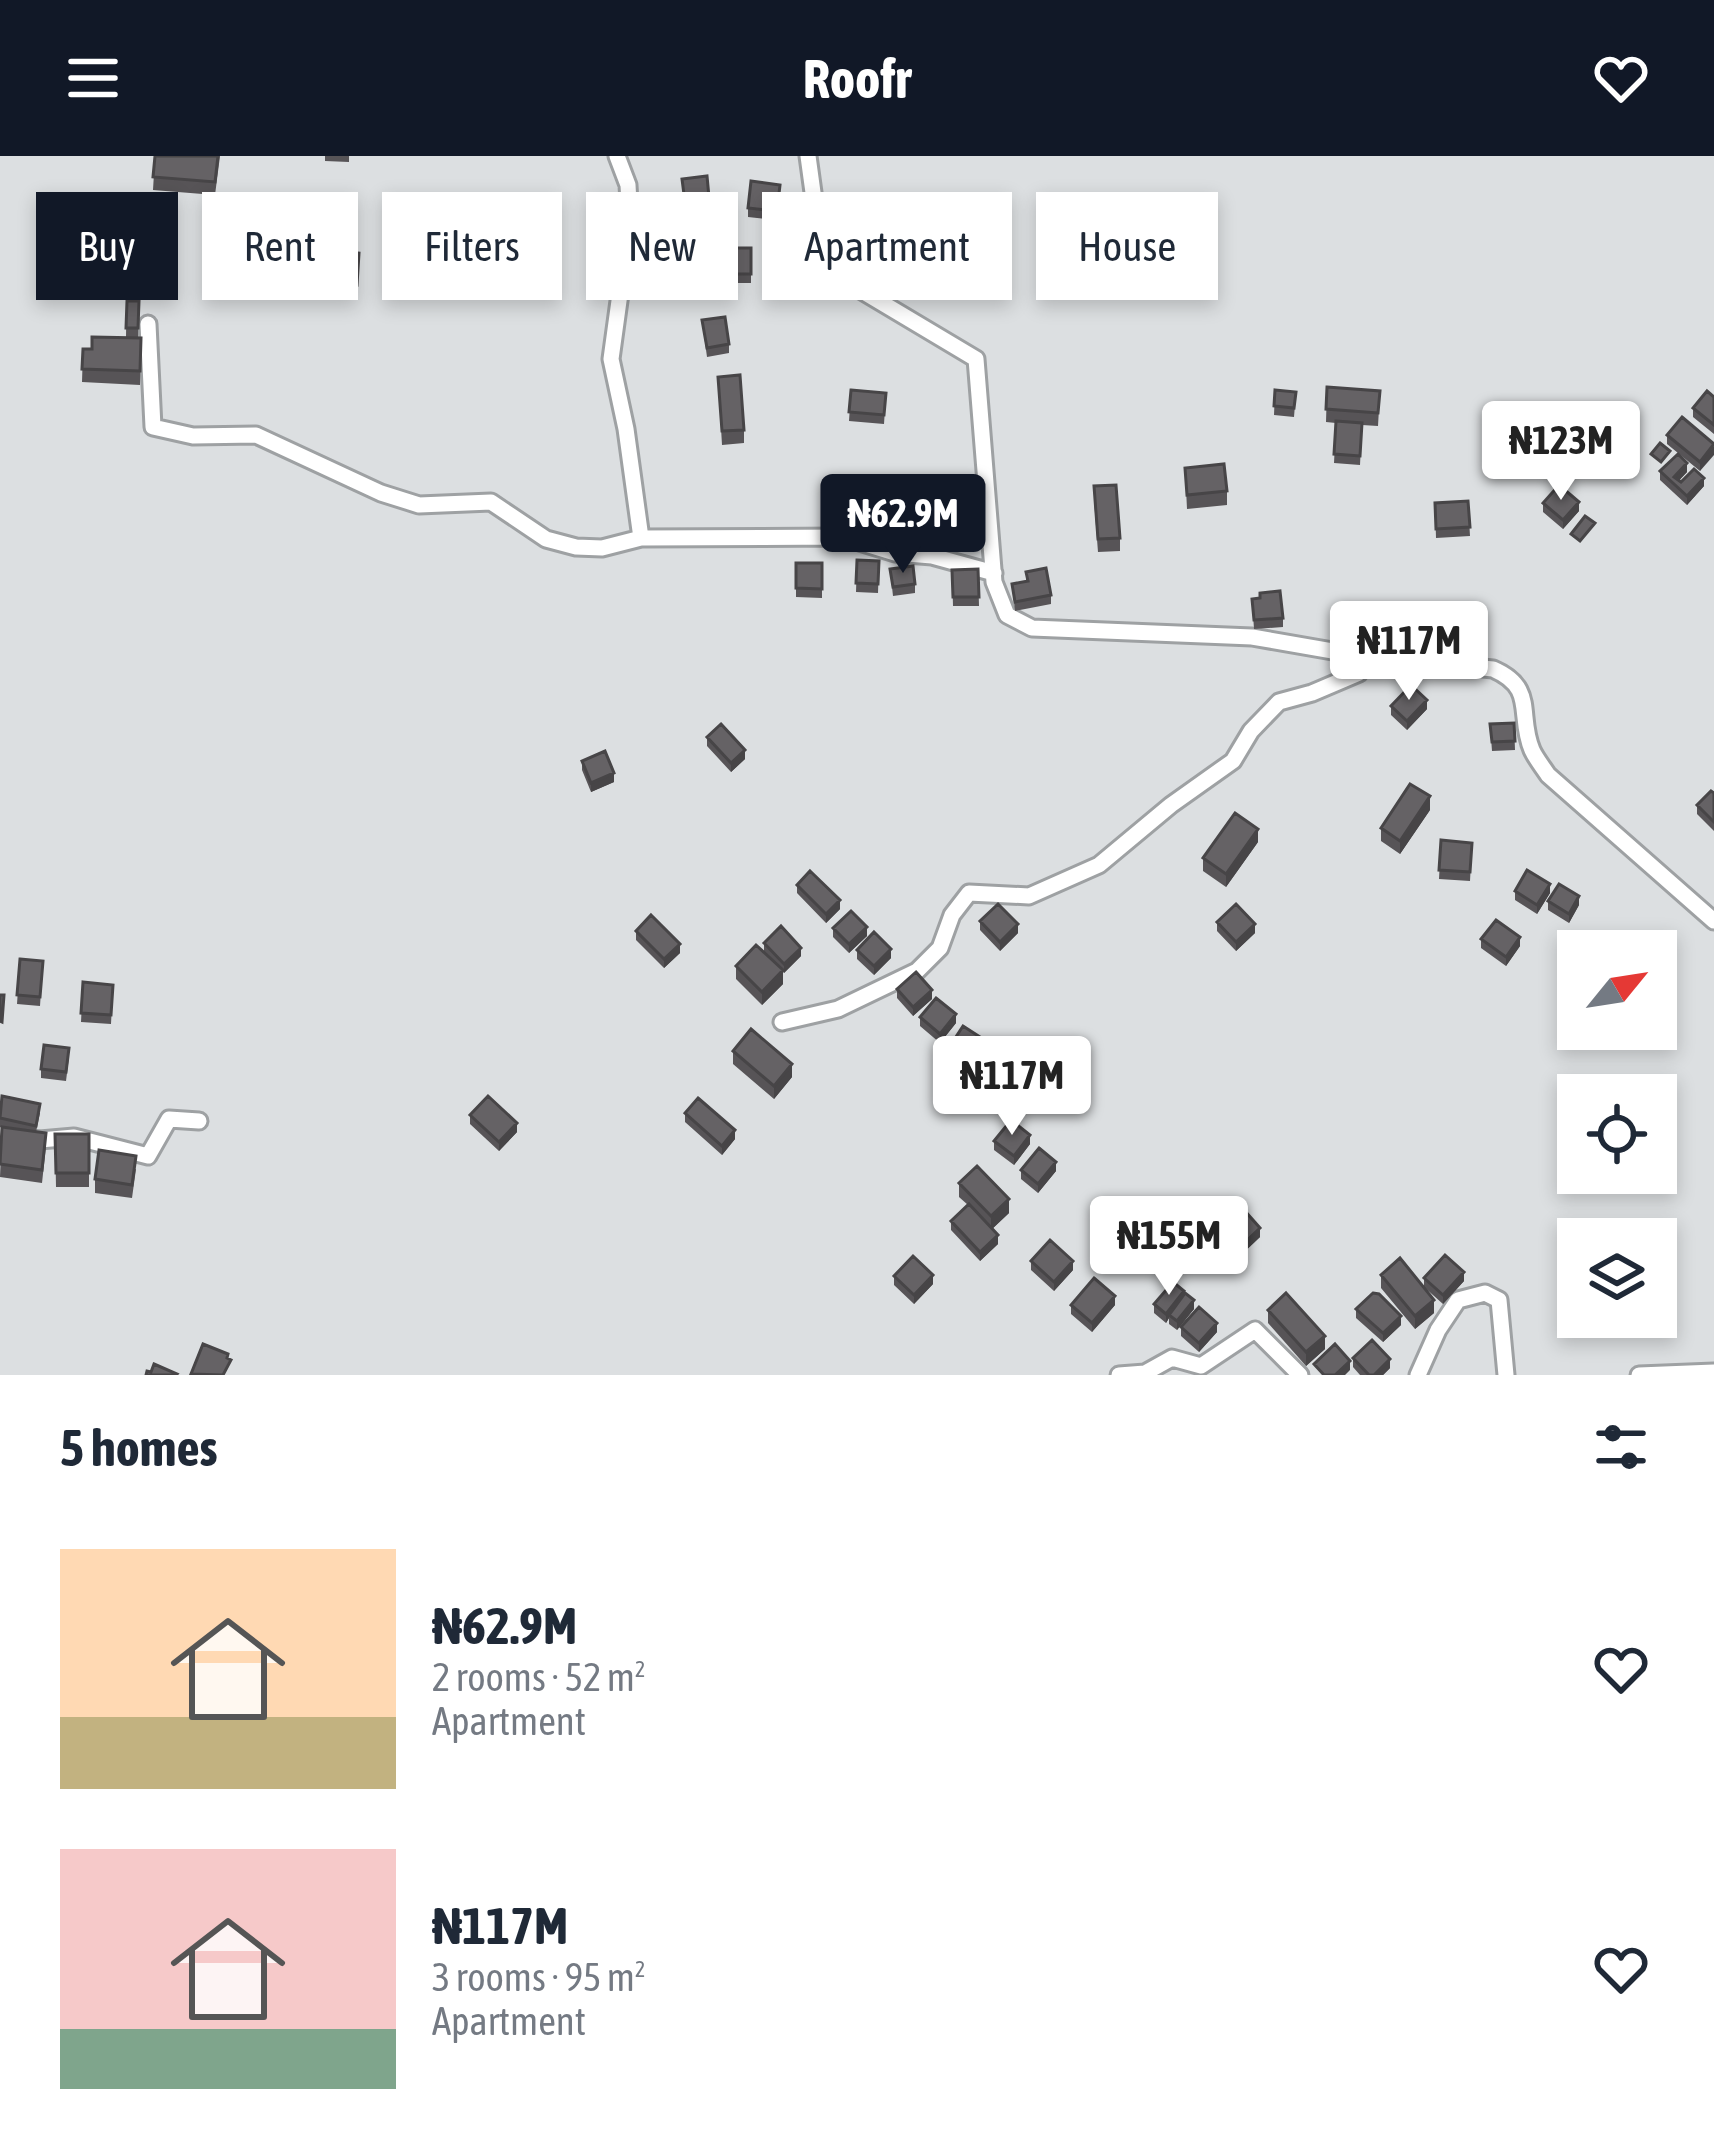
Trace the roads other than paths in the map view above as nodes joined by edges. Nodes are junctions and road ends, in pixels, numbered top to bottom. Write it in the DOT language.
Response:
graph roads {
  1 [pos="617,156"];
  2 [pos="808,156"];
  3 [pos="148,324"];
  4 [pos="641,538"];
  5 [pos="994,573"];
  6 [pos="1367,657"];
  7 [pos="1714,921"];
  8 [pos="782,1022"];
  9 [pos="199,1121"];
  10 [pos="0,1135"];
  11 [pos="1714,1372"];
  12 [pos="1119,1375"];
  13 [pos="1300,1375"];
  14 [pos="1418,1375"];
  15 [pos="1506,1375"];
  16 [pos="1639,1375"];
  1 -- 4 [label="street"];
  2 -- 5 [label="street"];
  3 -- 4 [label="street"];
  4 -- 5 [label="street"];
  5 -- 6 [label="street"];
  6 -- 7 [label="street"];
  6 -- 8 [label="street"];
  9 -- 10 [label="street"];
  11 -- 16 [label="street"];
  12 -- 13 [label="street"];
  14 -- 15 [label="street"];
}
